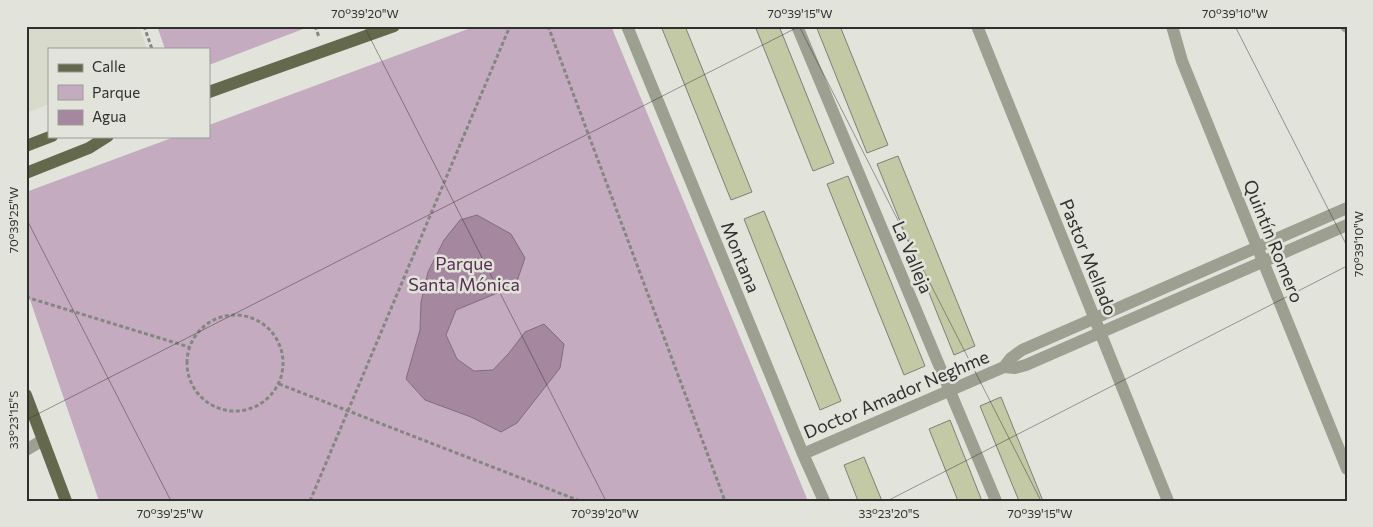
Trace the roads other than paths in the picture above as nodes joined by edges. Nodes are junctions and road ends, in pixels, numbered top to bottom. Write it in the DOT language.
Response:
graph roads {
  1 [pos="394,26"];
  2 [pos="627,26"];
  3 [pos="797,26"];
  4 [pos="977,26"];
  5 [pos="1172,26"];
  6 [pos="210,92"];
  7 [pos="48,138"];
  8 [pos="105,138"];
  9 [pos="26,146"];
  10 [pos="26,173"];
  11 [pos="1347,208"];
  12 [pos="1347,225"];
  13 [pos="1257,247"];
  14 [pos="1263,262"];
  15 [pos="1094,318"];
  16 [pos="1100,333"];
  17 [pos="1004,367"];
  18 [pos="949,390"];
  19 [pos="26,396"];
  20 [pos="43,440"];
  21 [pos="26,450"];
  22 [pos="803,454"];
  23 [pos="1347,468"];
  24 [pos="66,501"];
  25 [pos="824,501"];
  26 [pos="996,501"];
  27 [pos="1168,501"];
  1 -- 6 [label="main road"];
  2 -- 22 [label="street, Montana"];
  3 -- 18 [label="street, La Valleja"];
  4 -- 15 [label="street, Pastor Mellado"];
  5 -- 13 [label="street, Quintín Romero"];
  7 -- 9 [label="main road"];
  8 -- 10 [label="main road"];
  11 -- 13 [label="street, Doctor Amador Neghme"];
  12 -- 14 [label="street, Doctor Amador Neghme"];
  13 -- 14 [label="street, Quintín Romero"];
  13 -- 15 [label="street, Doctor Amador Neghme"];
  14 -- 16 [label="street, Doctor Amador Neghme"];
  14 -- 23 [label="street, Quintín Romero"];
  15 -- 16 [label="street, Pastor Mellado"];
  15 -- 17 [label="street, Doctor Amador Neghme"];
  16 -- 17 [label="street, Doctor Amador Neghme"];
  16 -- 27 [label="street, Pastor Mellado"];
  17 -- 18 [label="street, Doctor Amador Neghme"];
  18 -- 22 [label="street, Doctor Amador Neghme"];
  18 -- 26 [label="street, La Valleja"];
  19 -- 20 [label="main road"];
  20 -- 21 [label="street"];
  20 -- 24 [label="main road"];
  22 -- 25 [label="street, Montana"];
}
